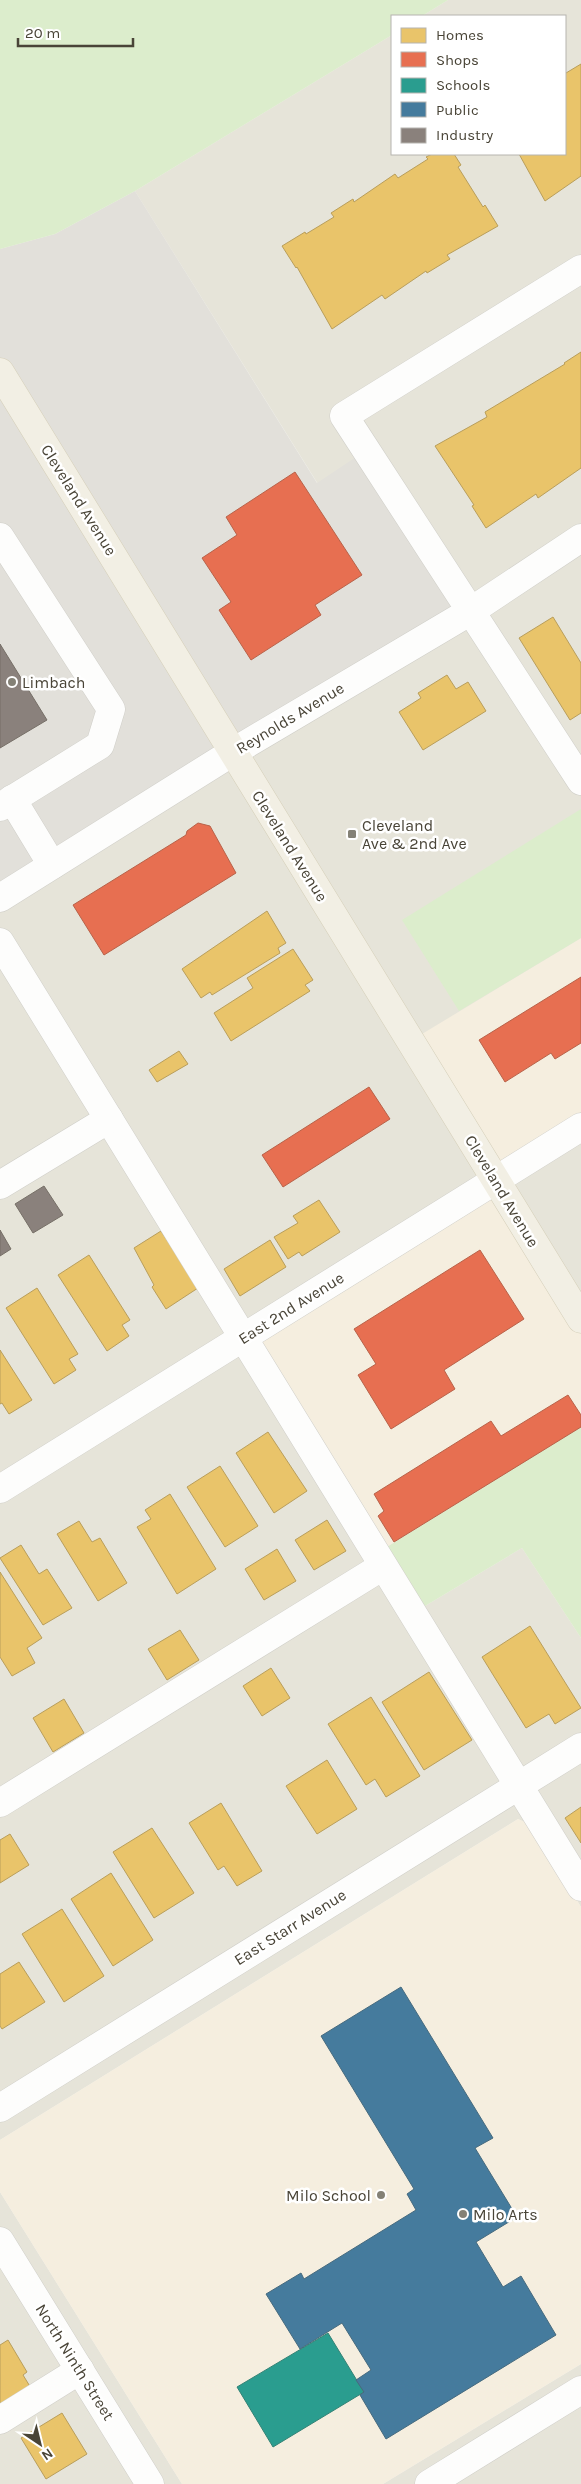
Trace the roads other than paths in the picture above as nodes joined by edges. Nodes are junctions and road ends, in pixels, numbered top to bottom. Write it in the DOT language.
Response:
graph roads {
  1 [pos="581,269"];
  2 [pos="0,372"];
  3 [pos="0,537"];
  4 [pos="581,538"];
  5 [pos="471,611"];
  6 [pos="233,752"];
  7 [pos="581,781"];
  8 [pos="6,803"];
  9 [pos="52,865"];
  10 [pos="0,898"];
  11 [pos="0,942"];
  12 [pos="109,1119"];
  13 [pos="581,1127"];
  14 [pos="496,1180"];
  15 [pos="0,1185"];
  16 [pos="581,1319"];
  17 [pos="243,1337"];
  18 [pos="0,1489"];
  19 [pos="383,1566"];
  20 [pos="581,1747"];
  21 [pos="519,1786"];
  22 [pos="0,1803"];
  23 [pos="581,1887"];
  24 [pos="0,2108"];
  25 [pos="0,2241"];
  26 [pos="80,2370"];
  27 [pos="581,2390"];
  28 [pos="0,2420"];
  29 [pos="150,2484"];
  30 [pos="428,2484"];
  1 -- 5 [label="street"];
  2 -- 6 [label="main road, Cleveland Avenue"];
  3 -- 8 [label="street"];
  4 -- 5 [label="street, Reynolds Avenue"];
  5 -- 6 [label="street, Reynolds Avenue"];
  5 -- 7 [label="street"];
  6 -- 9 [label="street, Reynolds Avenue"];
  6 -- 14 [label="main road, Cleveland Avenue"];
  8 -- 9 [label="street"];
  9 -- 10 [label="street, Reynolds Avenue"];
  11 -- 12 [label="street"];
  12 -- 15 [label="street"];
  12 -- 17 [label="street"];
  13 -- 14 [label="street, East 2nd Avenue"];
  14 -- 16 [label="main road, Cleveland Avenue"];
  14 -- 17 [label="street, East 2nd Avenue"];
  17 -- 18 [label="street, East 2nd Avenue"];
  17 -- 19 [label="street"];
  19 -- 21 [label="street"];
  19 -- 22 [label="street"];
  20 -- 21 [label="street, East Starr Avenue"];
  21 -- 23 [label="street"];
  21 -- 24 [label="street, East Starr Avenue"];
  25 -- 26 [label="street, North Ninth Street"];
  26 -- 28 [label="street"];
  26 -- 29 [label="street, North Ninth Street"];
  27 -- 30 [label="street"];
}
